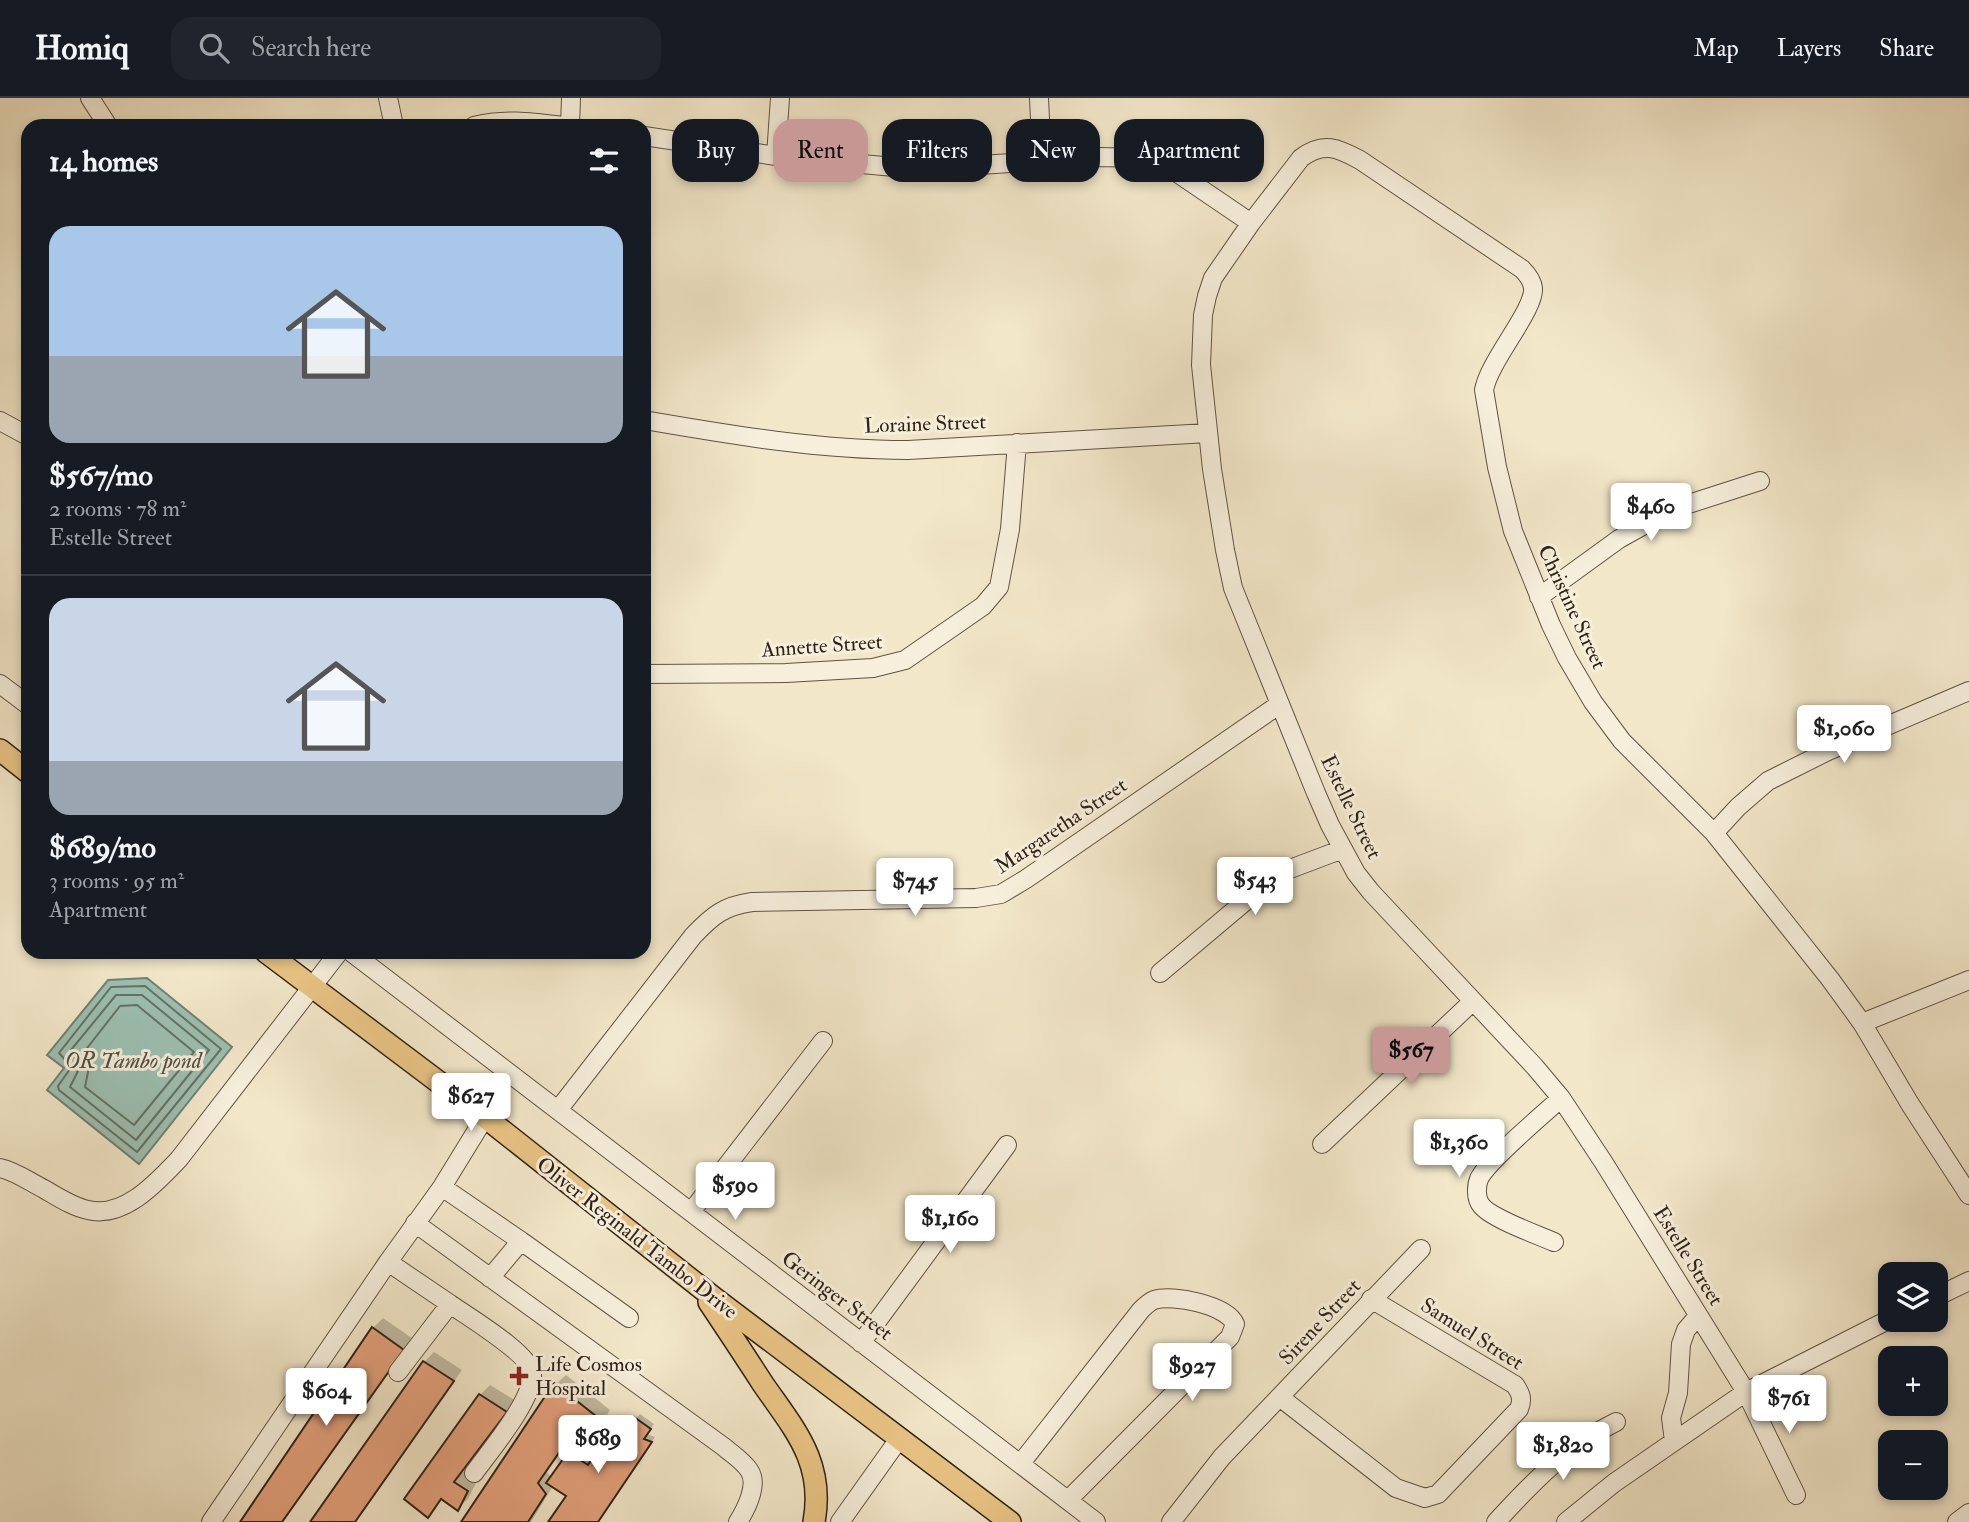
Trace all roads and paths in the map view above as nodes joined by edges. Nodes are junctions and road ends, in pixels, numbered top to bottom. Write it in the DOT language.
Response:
graph roads {
  1 [pos="90,98"];
  2 [pos="388,98"];
  3 [pos="571,98"];
  4 [pos="780,98"];
  5 [pos="1040,98"];
  6 [pos="104,119"];
  7 [pos="392,119"];
  8 [pos="570,119"];
  9 [pos="779,119"];
  10 [pos="1041,119"];
  11 [pos="651,137"];
  12 [pos="773,156"];
  13 [pos="1100,158"];
  14 [pos="1006,164"];
  15 [pos="868,166"];
  16 [pos="1251,223"];
  17 [pos="651,420"];
  18 [pos="0,421"];
  19 [pos="21,432"];
  20 [pos="1208,433"];
  21 [pos="1017,443"];
  22 [pos="1760,481"];
  23 [pos="1539,597"];
  24 [pos="651,674"];
  25 [pos="0,684"];
  26 [pos="1969,691"];
  27 [pos="21,700"];
  28 [pos="1280,704"];
  29 [pos="0,750"];
  30 [pos="21,766"];
  31 [pos="1714,833"];
  32 [pos="1343,849"];
  33 [pos="275,959"];
  34 [pos="334,959"];
  35 [pos="360,959"];
  36 [pos="1160,973"];
  37 [pos="1969,980"];
  38 [pos="312,987"];
  39 [pos="1472,1002"];
  40 [pos="1862,1023"];
  41 [pos="823,1041"];
  42 [pos="1560,1098"];
  43 [pos="558,1110"];
  44 [pos="485,1117"];
  45 [pos="1322,1144"];
  46 [pos="1007,1145"];
  47 [pos="0,1168"];
  48 [pos="442,1187"];
  49 [pos="1969,1195"];
  50 [pos="691,1212"];
  51 [pos="415,1223"];
  52 [pos="521,1241"];
  53 [pos="1554,1242"];
  54 [pos="1420,1249"];
  55 [pos="388,1262"];
  56 [pos="490,1278"];
  57 [pos="1969,1281"];
  58 [pos="698,1286"];
  59 [pos="1948,1291"];
  60 [pos="1371,1299"];
  61 [pos="450,1304"];
  62 [pos="1698,1316"];
  63 [pos="629,1318"];
  64 [pos="1878,1325"];
  65 [pos="861,1343"];
  66 [pos="398,1372"];
  67 [pos="1746,1392"];
  68 [pos="1281,1398"];
  69 [pos="1616,1422"];
  70 [pos="899,1439"];
  71 [pos="1674,1441"];
  72 [pos="1021,1463"];
  73 [pos="474,1473"];
  74 [pos="1796,1495"];
  75 [pos="1068,1500"];
  76 [pos="1969,1513"];
  77 [pos="747,1518"];
  78 [pos="1568,1521"];
  79 [pos="211,1522"];
  80 [pos="814,1522"];
  81 [pos="840,1522"];
  82 [pos="1010,1522"];
  83 [pos="1096,1522"];
  84 [pos="1171,1522"];
  85 [pos="1496,1522"];
  86 [pos="1957,1522"];
  1 -- 6 [label="street"];
  2 -- 7 [label="street"];
  3 -- 8 [label="street"];
  4 -- 9 [label="street"];
  5 -- 10 [label="street"];
  11 -- 12 [label="street"];
  13 -- 16 [label="street"];
  14 -- 15 [label="street"];
  16 -- 20 [label="street, Estelle Street"];
  16 -- 23 [label="street, Christine Street"];
  17 -- 21 [label="street, Loraine Street"];
  18 -- 19 [label="street"];
  20 -- 21 [label="street, Loraine Street"];
  20 -- 28 [label="street, Estelle Street"];
  21 -- 24 [label="street, Annette Street"];
  22 -- 23 [label="street"];
  23 -- 31 [label="street, Christine Street"];
  25 -- 27 [label="street"];
  26 -- 31 [label="street"];
  28 -- 32 [label="street, Estelle Street"];
  28 -- 43 [label="street, Margaretha Street"];
  29 -- 30 [label="main road"];
  31 -- 40 [label="street, Christine Street"];
  32 -- 36 [label="street"];
  32 -- 39 [label="street, Estelle Street"];
  33 -- 38 [label="main road, Oliver Reginald Tambo Drive"];
  34 -- 38 [label="street"];
  35 -- 43 [label="street, Geringer Street"];
  37 -- 40 [label="street"];
  38 -- 44 [label="main road, Oliver Reginald Tambo Drive"];
  38 -- 47 [label="street"];
  39 -- 42 [label="street, Estelle Street"];
  39 -- 45 [label="street"];
  40 -- 49 [label="street, Christine Street"];
  41 -- 50 [label="street"];
  42 -- 53 [label="street"];
  42 -- 62 [label="street, Estelle Street"];
  43 -- 50 [label="street, Geringer Street"];
  44 -- 48 [label="street"];
  44 -- 58 [label="main road, Oliver Reginald Tambo Drive"];
  46 -- 65 [label="street"];
  48 -- 51 [label="street"];
  48 -- 52 [label="street"];
  50 -- 65 [label="street, Geringer Street"];
  51 -- 55 [label="street"];
  51 -- 56 [label="street"];
  52 -- 56 [label="street"];
  52 -- 63 [label="street"];
  54 -- 60 [label="street, Sirene Street"];
  55 -- 61 [label="street"];
  55 -- 79 [label="street"];
  56 -- 77 [label="street"];
  57 -- 59 [label="street"];
  58 -- 70 [label="main road, Oliver Reginald Tambo Drive"];
  58 -- 80 [label="main road"];
  60 -- 68 [label="street, Sirene Street"];
  60 -- 68 [label="street, Samuel Street"];
  61 -- 66 [label="street"];
  61 -- 73 [label="street"];
  62 -- 67 [label="street, Estelle Street"];
  62 -- 71 [label="street"];
  64 -- 67 [label="street"];
  65 -- 72 [label="street, Geringer Street"];
  67 -- 71 [label="street"];
  67 -- 74 [label="street, Estelle Street"];
  68 -- 84 [label="street, Sirene Street"];
  69 -- 85 [label="street"];
  70 -- 81 [label="street"];
  70 -- 82 [label="main road, Oliver Reginald Tambo Drive"];
  71 -- 78 [label="street"];
  72 -- 75 [label="street, Geringer Street"];
  72 -- 75 [label="street"];
  75 -- 83 [label="street, Geringer Street"];
  76 -- 86 [label="street"];
}
